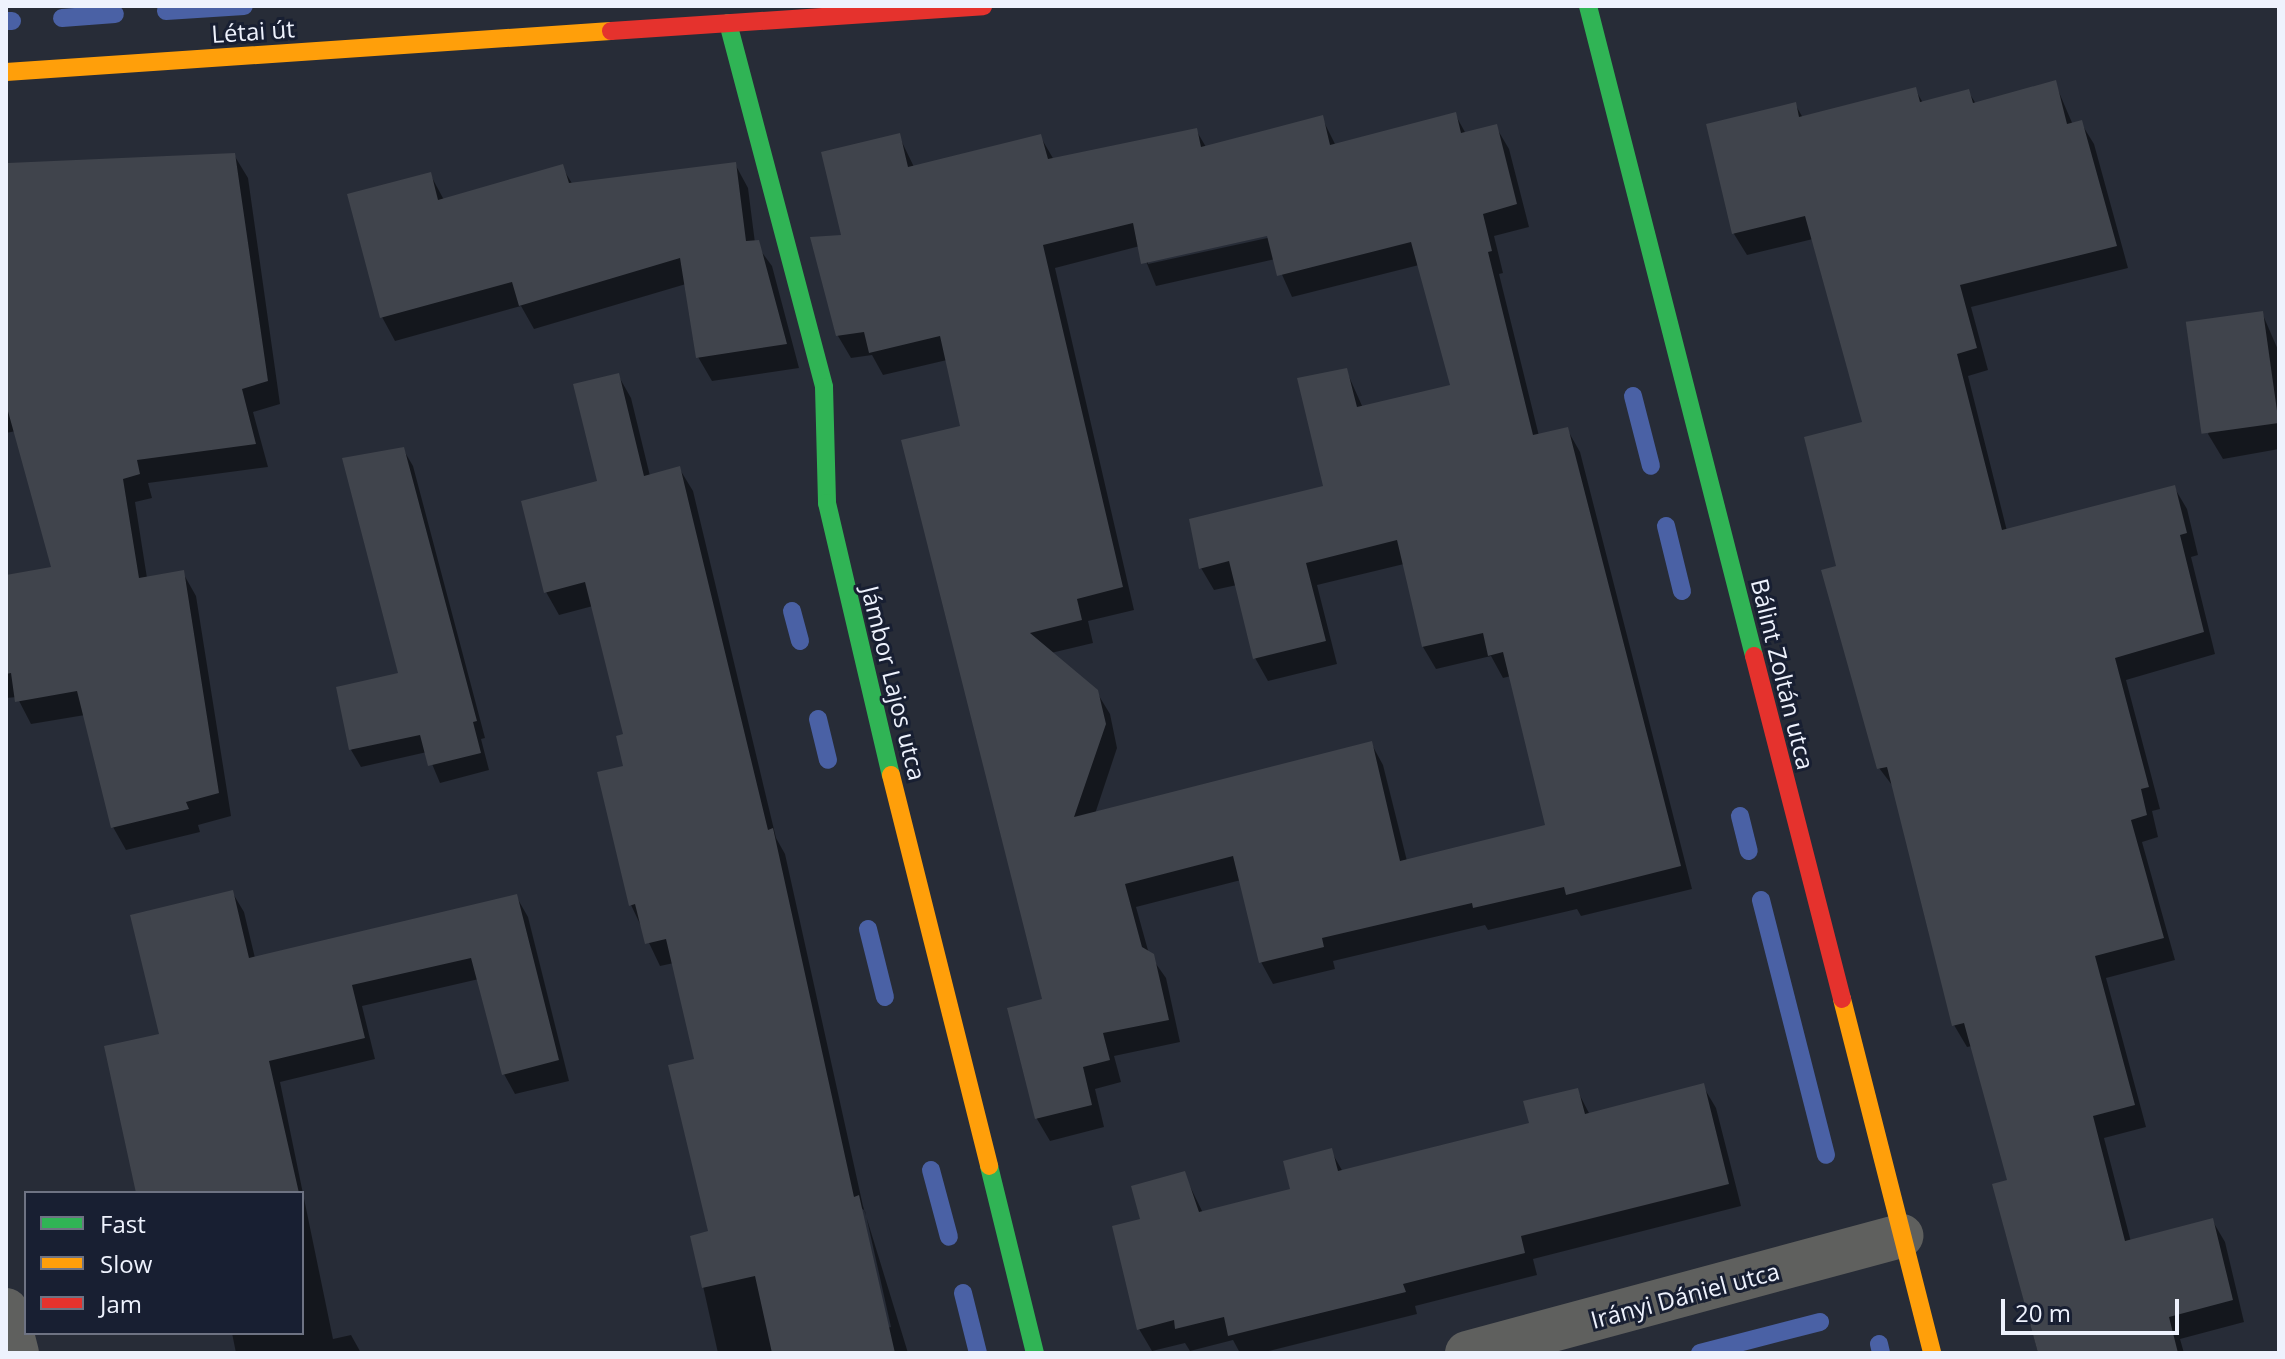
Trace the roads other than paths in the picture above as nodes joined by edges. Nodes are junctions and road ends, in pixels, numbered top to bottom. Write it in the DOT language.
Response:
graph roads {
  1 [pos="983,6"];
  2 [pos="1588,6"];
  3 [pos="679,16"];
  4 [pos="728,23"];
  5 [pos="6,72"];
  6 [pos="1902,1236"];
  7 [pos="6,1310"];
  8 [pos="17,1353"];
  9 [pos="1035,1353"];
  10 [pos="1467,1353"];
  11 [pos="1932,1353"];
  1 -- 4 [label="street, Létai út"];
  2 -- 6 [label="street, Bálint Zoltán utca"];
  3 -- 4 [label="street, Létai út"];
  3 -- 5 [label="street, Létai út"];
  4 -- 9 [label="street, Jámbor Lajos utca"];
  6 -- 10 [label="street, Irányi Dániel utca"];
  6 -- 11 [label="street, Bálint Zoltán utca"];
  7 -- 8 [label="street"];
}
